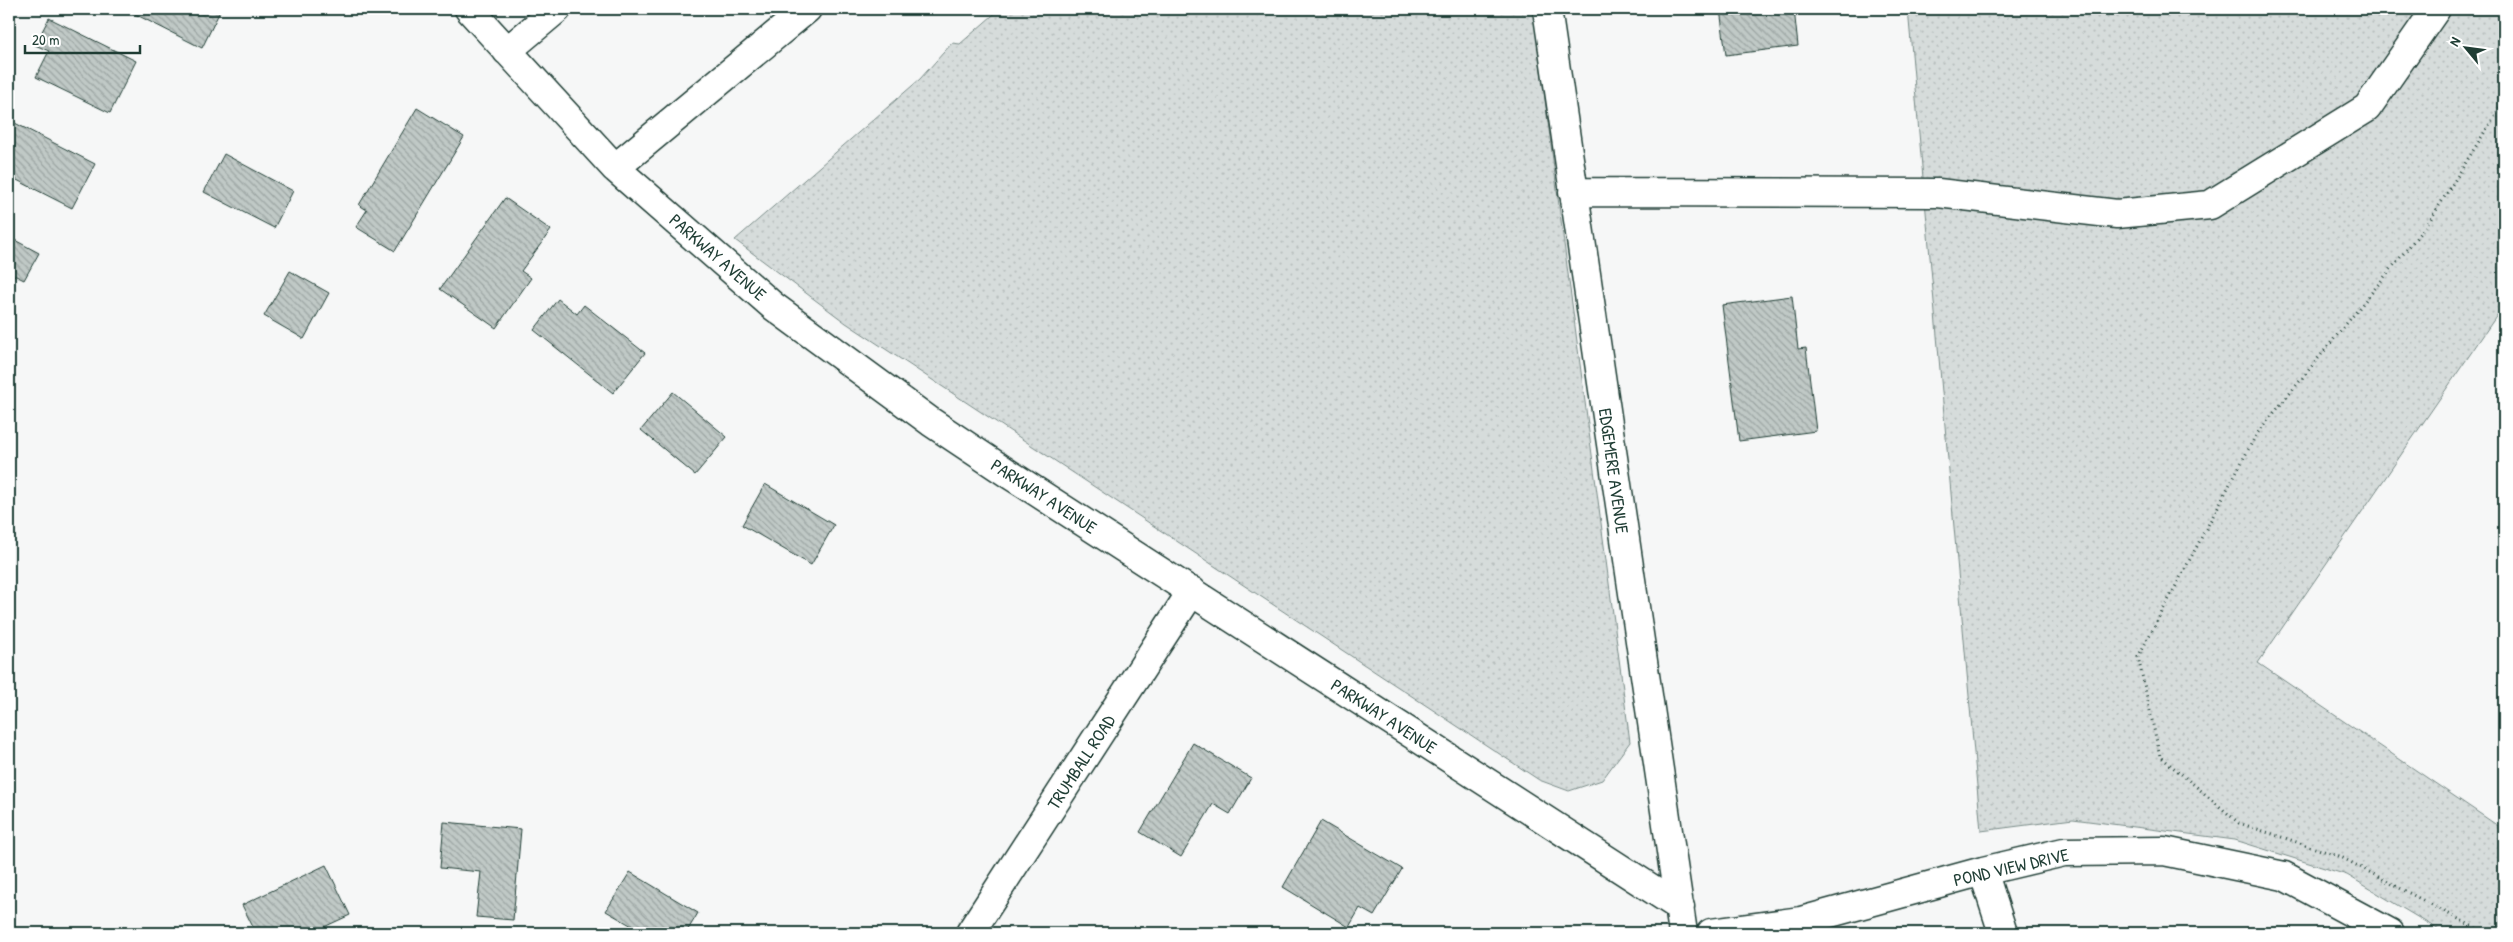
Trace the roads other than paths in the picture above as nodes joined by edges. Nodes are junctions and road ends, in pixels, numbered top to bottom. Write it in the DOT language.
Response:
graph roads {
  1 [pos="469,9"];
  2 [pos="557,9"];
  3 [pos="807,9"];
  4 [pos="1547,9"];
  5 [pos="2436,9"];
  6 [pos="506,52"];
  7 [pos="615,168"];
  8 [pos="1573,192"];
  9 [pos="1192,591"];
  10 [pos="1983,871"];
  11 [pos="1682,920"];
  12 [pos="970,933"];
  13 [pos="1711,933"];
  14 [pos="2003,933"];
  15 [pos="2390,933"];
  1 -- 6 [label="street, PARKWAY AVENUE"];
  2 -- 6 [label="street"];
  3 -- 7 [label="street"];
  4 -- 8 [label="street, EDGEMERE AVENUE"];
  5 -- 8 [label="street"];
  6 -- 7 [label="street, PARKWAY AVENUE"];
  7 -- 9 [label="street, PARKWAY AVENUE"];
  8 -- 11 [label="street, EDGEMERE AVENUE"];
  9 -- 11 [label="street, PARKWAY AVENUE"];
  9 -- 12 [label="street, TRUMBALL ROAD"];
  10 -- 13 [label="street, POND VIEW DRIVE"];
  10 -- 14 [label="street"];
  10 -- 15 [label="street, POND VIEW DRIVE"];
}
